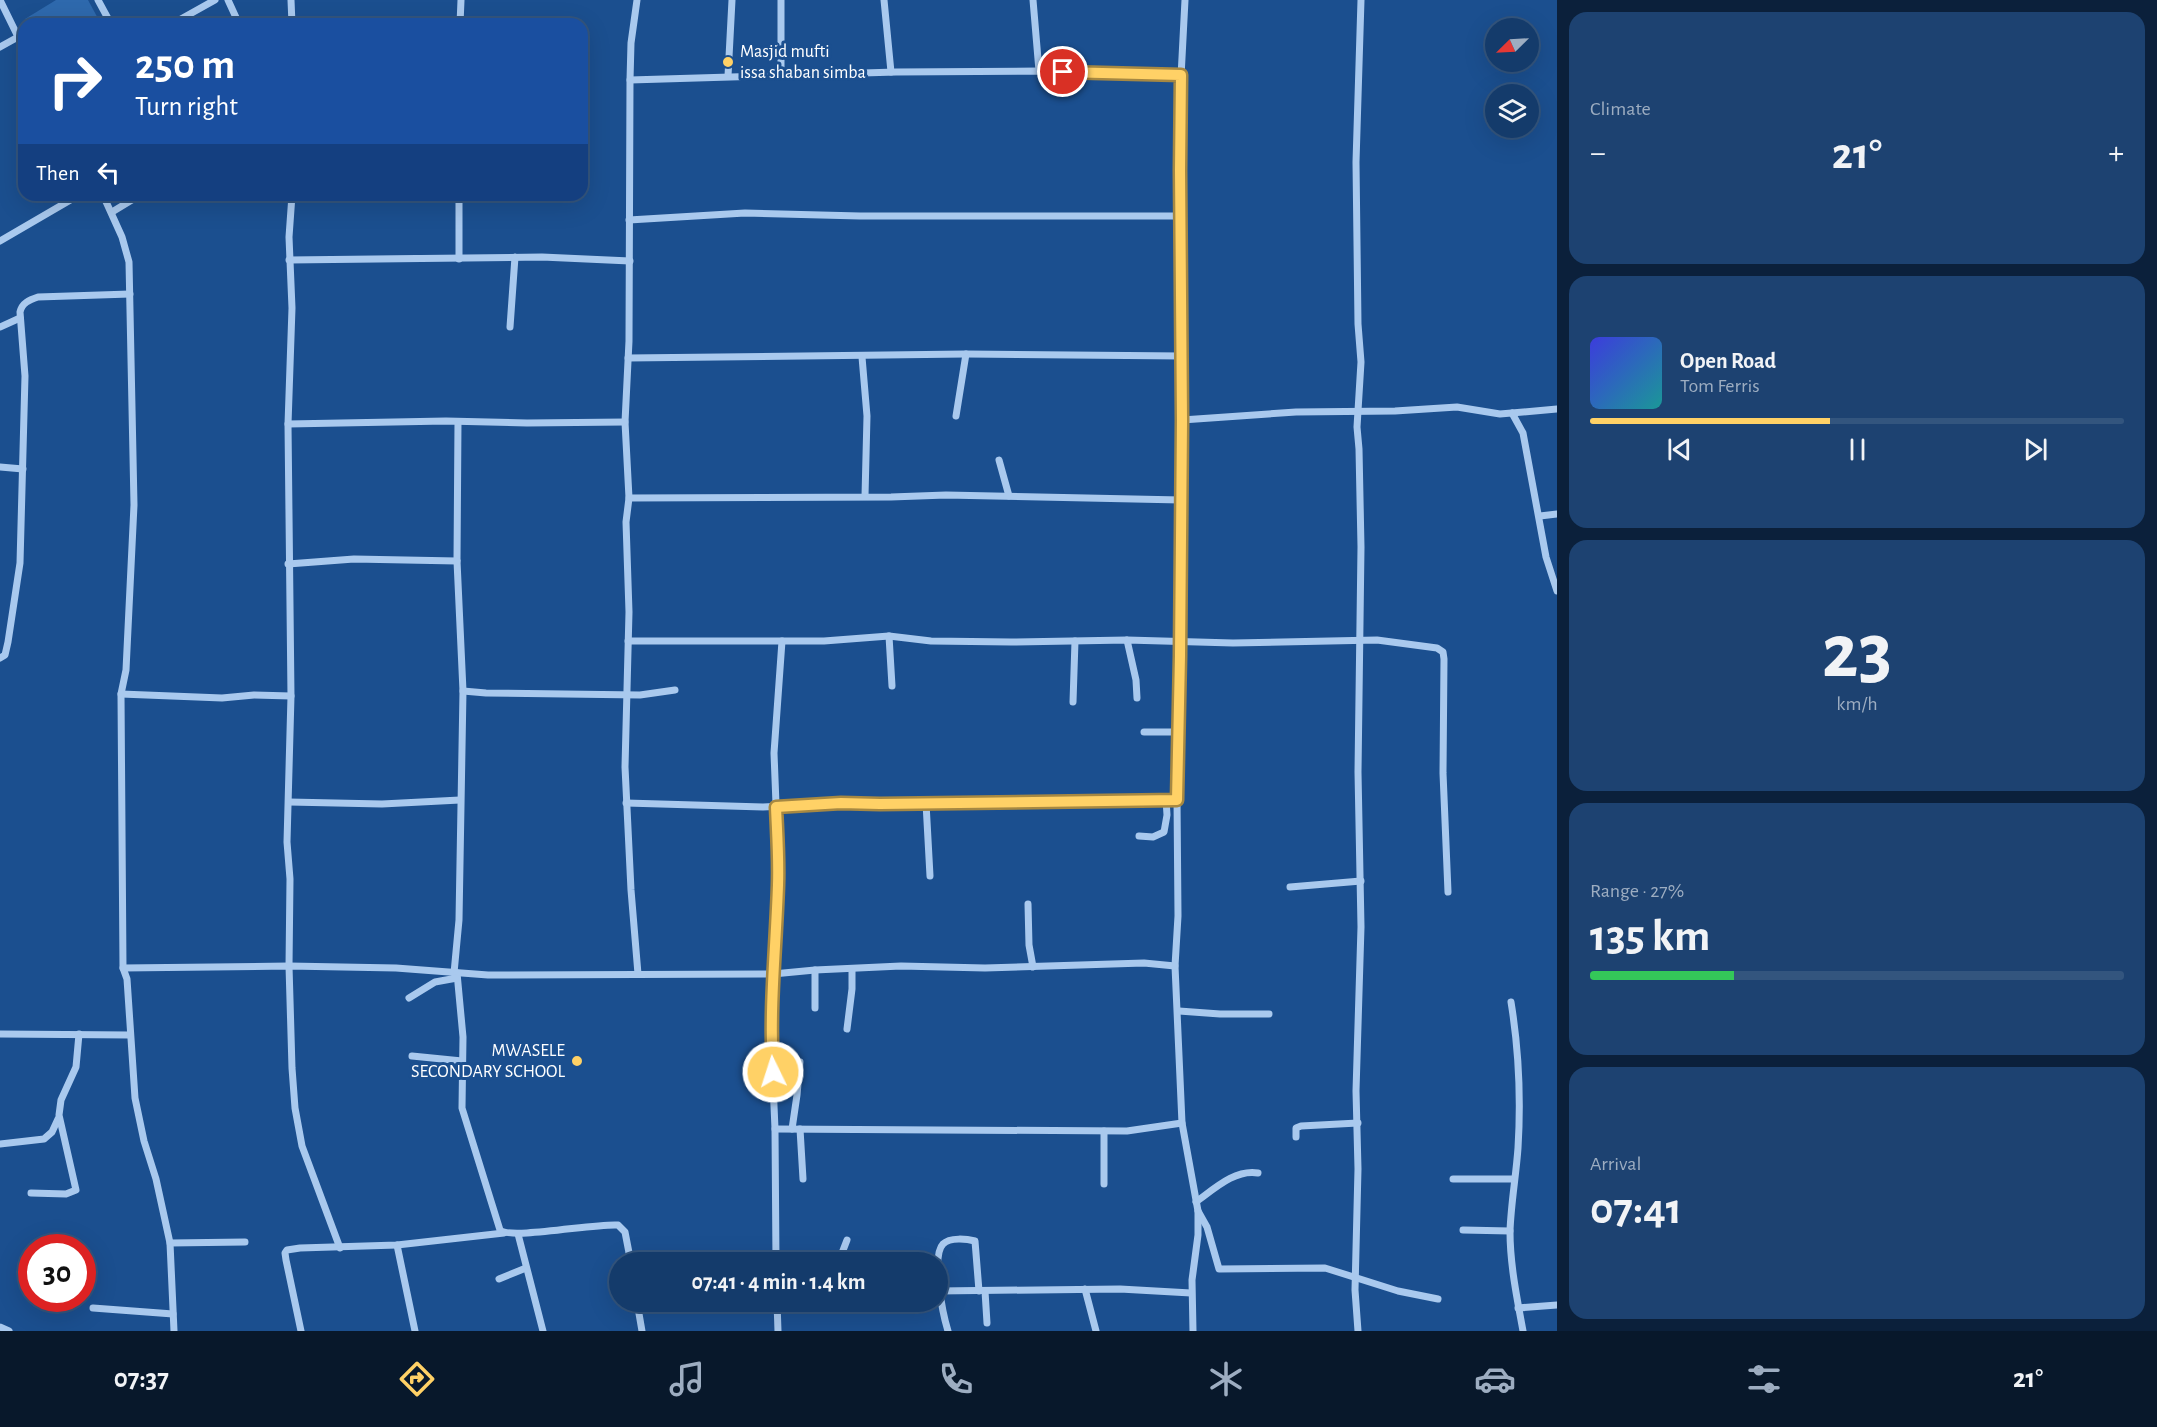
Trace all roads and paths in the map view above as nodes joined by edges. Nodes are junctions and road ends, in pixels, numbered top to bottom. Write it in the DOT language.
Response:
graph roads {
  1 [pos="0,0"];
  2 [pos="98,0"];
  3 [pos="215,0"];
  4 [pos="228,0"];
  5 [pos="291,0"];
  6 [pos="461,0"];
  7 [pos="636,0"];
  8 [pos="732,0"];
  9 [pos="781,0"];
  10 [pos="884,0"];
  11 [pos="1033,0"];
  12 [pos="1185,0"];
  13 [pos="1361,0"];
  14 [pos="108,18"];
  15 [pos="183,18"];
  16 [pos="236,18"];
  17 [pos="292,18"];
  18 [pos="460,18"];
  19 [pos="18,37"];
  20 [pos="0,47"];
  21 [pos="1039,71"];
  22 [pos="891,72"];
  23 [pos="781,75"];
  24 [pos="1181,75"];
  25 [pos="728,76"];
  26 [pos="630,80"];
  27 [pos="69,201"];
  28 [pos="106,201"];
  29 [pos="130,201"];
  30 [pos="292,201"];
  31 [pos="459,201"];
  32 [pos="112,212"];
  33 [pos="1181,216"];
  34 [pos="629,220"];
  35 [pos="0,241"];
  36 [pos="515,257"];
  37 [pos="459,259"];
  38 [pos="289,260"];
  39 [pos="630,261"];
  40 [pos="130,294"];
  41 [pos="20,318"];
  42 [pos="0,327"];
  43 [pos="510,327"];
  44 [pos="966,354"];
  45 [pos="1182,356"];
  46 [pos="862,357"];
  47 [pos="628,358"];
  48 [pos="1557,409"];
  49 [pos="1357,410"];
  50 [pos="1512,413"];
  51 [pos="956,416"];
  52 [pos="1182,420"];
  53 [pos="458,422"];
  54 [pos="625,422"];
  55 [pos="288,424"];
  56 [pos="999,460"];
  57 [pos="0,467"];
  58 [pos="23,469"];
  59 [pos="865,496"];
  60 [pos="1010,496"];
  61 [pos="629,498"];
  62 [pos="1180,500"];
  63 [pos="1557,514"];
  64 [pos="1540,516"];
  65 [pos="457,561"];
  66 [pos="288,564"];
  67 [pos="1557,591"];
  68 [pos="889,636"];
  69 [pos="1127,640"];
  70 [pos="628,641"];
  71 [pos="782,641"];
  72 [pos="1075,641"];
  73 [pos="1359,641"];
  74 [pos="1180,642"];
  75 [pos="0,658"];
  76 [pos="892,686"];
  77 [pos="675,690"];
  78 [pos="463,691"];
  79 [pos="121,694"];
  80 [pos="626,694"];
  81 [pos="291,696"];
  82 [pos="1137,698"];
  83 [pos="1073,702"];
  84 [pos="1144,732"];
  85 [pos="1179,732"];
  86 [pos="1166,799"];
  87 [pos="460,800"];
  88 [pos="1177,800"];
  89 [pos="289,802"];
  90 [pos="626,803"];
  91 [pos="926,803"];
  92 [pos="776,807"];
  93 [pos="1139,836"];
  94 [pos="930,876"];
  95 [pos="1361,881"];
  96 [pos="1290,887"];
  97 [pos="1448,892"];
  98 [pos="1028,904"];
  99 [pos="289,966"];
  100 [pos="1175,966"];
  101 [pos="1033,967"];
  102 [pos="123,968"];
  103 [pos="852,969"];
  104 [pos="815,970"];
  105 [pos="638,974"];
  106 [pos="772,974"];
  107 [pos="456,975"];
  108 [pos="410,998"];
  109 [pos="1511,1002"];
  110 [pos="815,1008"];
  111 [pos="1179,1011"];
  112 [pos="1269,1014"];
  113 [pos="847,1029"];
  114 [pos="0,1034"];
  115 [pos="79,1034"];
  116 [pos="130,1035"];
  117 [pos="412,1056"];
  118 [pos="462,1061"];
  119 [pos="800,1062"];
  120 [pos="59,1118"];
  121 [pos="1182,1123"];
  122 [pos="1358,1123"];
  123 [pos="775,1129"];
  124 [pos="796,1129"];
  125 [pos="1104,1131"];
  126 [pos="1296,1137"];
  127 [pos="0,1144"];
  128 [pos="1258,1173"];
  129 [pos="803,1179"];
  130 [pos="1453,1179"];
  131 [pos="1514,1179"];
  132 [pos="1104,1184"];
  133 [pos="31,1193"];
  134 [pos="1196,1202"];
  135 [pos="1198,1211"];
  136 [pos="1463,1230"];
  137 [pos="1510,1231"];
  138 [pos="504,1233"];
  139 [pos="518,1234"];
  140 [pos="847,1240"];
  141 [pos="245,1242"];
  142 [pos="170,1243"];
  143 [pos="397,1245"];
  144 [pos="340,1248"];
  145 [pos="629,1252"];
  146 [pos="776,1252"];
  147 [pos="842,1252"];
  148 [pos="940,1252"];
  149 [pos="526,1268"];
  150 [pos="1355,1277"];
  151 [pos="499,1279"];
  152 [pos="1085,1289"];
  153 [pos="948,1291"];
  154 [pos="982,1291"];
  155 [pos="1191,1293"];
  156 [pos="1438,1299"];
  157 [pos="1557,1305"];
  158 [pos="96,1308"];
  159 [pos="1518,1308"];
  160 [pos="639,1312"];
  161 [pos="777,1312"];
  162 [pos="943,1312"];
  163 [pos="173,1314"];
  164 [pos="987,1323"];
  165 [pos="0,1327"];
  166 [pos="9,1331"];
  167 [pos="174,1331"];
  168 [pos="301,1331"];
  169 [pos="415,1331"];
  170 [pos="543,1331"];
  171 [pos="642,1331"];
  172 [pos="778,1331"];
  173 [pos="948,1331"];
  174 [pos="1096,1331"];
  175 [pos="1193,1331"];
  176 [pos="1358,1331"];
  177 [pos="1523,1331"];
  1 -- 19 [label="street"];
  2 -- 14 [label="street"];
  3 -- 15 [label="street"];
  4 -- 16 [label="street"];
  5 -- 17 [label="street"];
  6 -- 18 [label="street"];
  7 -- 26 [label="street"];
  8 -- 25 [label="street"];
  9 -- 23 [label="street"];
  10 -- 22 [label="street"];
  11 -- 21 [label="street"];
  12 -- 24 [label="street"];
  13 -- 49 [label="street"];
  19 -- 20 [label="street"];
  21 -- 22 [label="street"];
  21 -- 24 [label="street"];
  22 -- 23 [label="street"];
  23 -- 25 [label="street"];
  24 -- 33 [label="street"];
  25 -- 26 [label="street"];
  26 -- 34 [label="street"];
  27 -- 35 [label="street"];
  28 -- 32 [label="street"];
  29 -- 32 [label="street"];
  30 -- 38 [label="street"];
  31 -- 37 [label="street"];
  32 -- 40 [label="street"];
  33 -- 34 [label="street"];
  33 -- 45 [label="street"];
  34 -- 39 [label="street"];
  36 -- 37 [label="street"];
  36 -- 39 [label="street"];
  36 -- 43 [label="street"];
  37 -- 38 [label="street"];
  38 -- 55 [label="street"];
  39 -- 47 [label="street"];
  40 -- 41 [label="street"];
  40 -- 79 [label="street"];
  41 -- 42 [label="street"];
  41 -- 58 [label="street"];
  44 -- 45 [label="street"];
  44 -- 46 [label="street"];
  44 -- 51 [label="street"];
  45 -- 52 [label="street"];
  46 -- 47 [label="street"];
  46 -- 59 [label="street"];
  47 -- 54 [label="street"];
  48 -- 50 [label="street"];
  49 -- 50 [label="street"];
  49 -- 52 [label="street"];
  49 -- 73 [label="street"];
  50 -- 64 [label="street"];
  52 -- 62 [label="street"];
  53 -- 54 [label="street"];
  53 -- 55 [label="street"];
  53 -- 65 [label="street"];
  54 -- 61 [label="street"];
  55 -- 66 [label="street"];
  56 -- 60 [label="street"];
  57 -- 58 [label="street"];
  58 -- 75 [label="street"];
  59 -- 60 [label="street"];
  59 -- 61 [label="street"];
  60 -- 62 [label="street"];
  61 -- 70 [label="street"];
  62 -- 74 [label="street"];
  63 -- 64 [label="street"];
  64 -- 67 [label="street"];
  65 -- 66 [label="street"];
  65 -- 78 [label="street"];
  66 -- 81 [label="street"];
  68 -- 71 [label="street"];
  68 -- 72 [label="street"];
  68 -- 76 [label="street"];
  69 -- 72 [label="street"];
  69 -- 74 [label="street"];
  69 -- 82 [label="street"];
  70 -- 71 [label="street"];
  70 -- 80 [label="street"];
  71 -- 92 [label="street"];
  72 -- 83 [label="street"];
  73 -- 74 [label="street"];
  73 -- 95 [label="street"];
  73 -- 97 [label="street"];
  74 -- 85 [label="street"];
  77 -- 80 [label="street"];
  78 -- 80 [label="street"];
  78 -- 87 [label="street"];
  79 -- 81 [label="street"];
  79 -- 102 [label="street"];
  80 -- 90 [label="street"];
  81 -- 89 [label="street"];
  84 -- 85 [label="street"];
  85 -- 88 [label="street"];
  86 -- 88 [label="street"];
  86 -- 91 [label="street"];
  86 -- 93 [label="street"];
  87 -- 89 [label="street"];
  87 -- 107 [label="street"];
  88 -- 100 [label="street"];
  89 -- 99 [label="street"];
  90 -- 92 [label="street"];
  90 -- 105 [label="street"];
  91 -- 92 [label="street"];
  91 -- 94 [label="street"];
  92 -- 106 [label="street"];
  95 -- 96 [label="street"];
  95 -- 122 [label="street"];
  98 -- 101 [label="street"];
  99 -- 102 [label="street"];
  99 -- 107 [label="street"];
  99 -- 144 [label="street"];
  100 -- 101 [label="street"];
  100 -- 111 [label="street"];
  101 -- 103 [label="street"];
  102 -- 116 [label="street"];
  103 -- 104 [label="street"];
  103 -- 113 [label="street"];
  104 -- 106 [label="street"];
  104 -- 110 [label="street"];
  105 -- 106 [label="street"];
  105 -- 107 [label="street"];
  106 -- 123 [label="street"];
  107 -- 108 [label="street"];
  107 -- 118 [label="street"];
  109 -- 131 [label="street"];
  111 -- 112 [label="street"];
  111 -- 121 [label="street"];
  114 -- 115 [label="street"];
  115 -- 116 [label="street"];
  115 -- 120 [label="street"];
  116 -- 142 [label="street"];
  117 -- 118 [label="street"];
  118 -- 138 [label="street"];
  119 -- 124 [label="street"];
  120 -- 127 [label="street"];
  120 -- 133 [label="street"];
  121 -- 125 [label="street"];
  121 -- 134 [label="street"];
  122 -- 126 [label="street"];
  122 -- 150 [label="street"];
  123 -- 124 [label="street"];
  123 -- 146 [label="street"];
  124 -- 125 [label="street"];
  124 -- 129 [label="street"];
  125 -- 132 [label="street"];
  128 -- 134 [label="street"];
  130 -- 131 [label="street"];
  131 -- 137 [label="street"];
  134 -- 135 [label="street"];
  135 -- 150 [label="street"];
  135 -- 155 [label="street"];
  136 -- 137 [label="street"];
  137 -- 159 [label="street"];
  138 -- 139 [label="street"];
  138 -- 143 [label="street"];
  139 -- 145 [label="street"];
  139 -- 149 [label="street"];
  140 -- 147 [label="street"];
  141 -- 142 [label="street"];
  142 -- 163 [label="street"];
  143 -- 144 [label="street"];
  143 -- 169 [label="street"];
  144 -- 168 [label="street"];
  148 -- 154 [label="street"];
  149 -- 151 [label="street"];
  149 -- 170 [label="street"];
  150 -- 156 [label="street"];
  150 -- 176 [label="street"];
  152 -- 154 [label="street"];
  152 -- 155 [label="street"];
  152 -- 174 [label="street"];
  153 -- 154 [label="street"];
  154 -- 164 [label="street"];
  155 -- 175 [label="street"];
  157 -- 159 [label="street"];
  158 -- 163 [label="street"];
  159 -- 177 [label="street"];
  160 -- 171 [label="street"];
  161 -- 172 [label="street"];
  162 -- 173 [label="street"];
  163 -- 167 [label="street"];
  165 -- 166 [label="street"];
}
